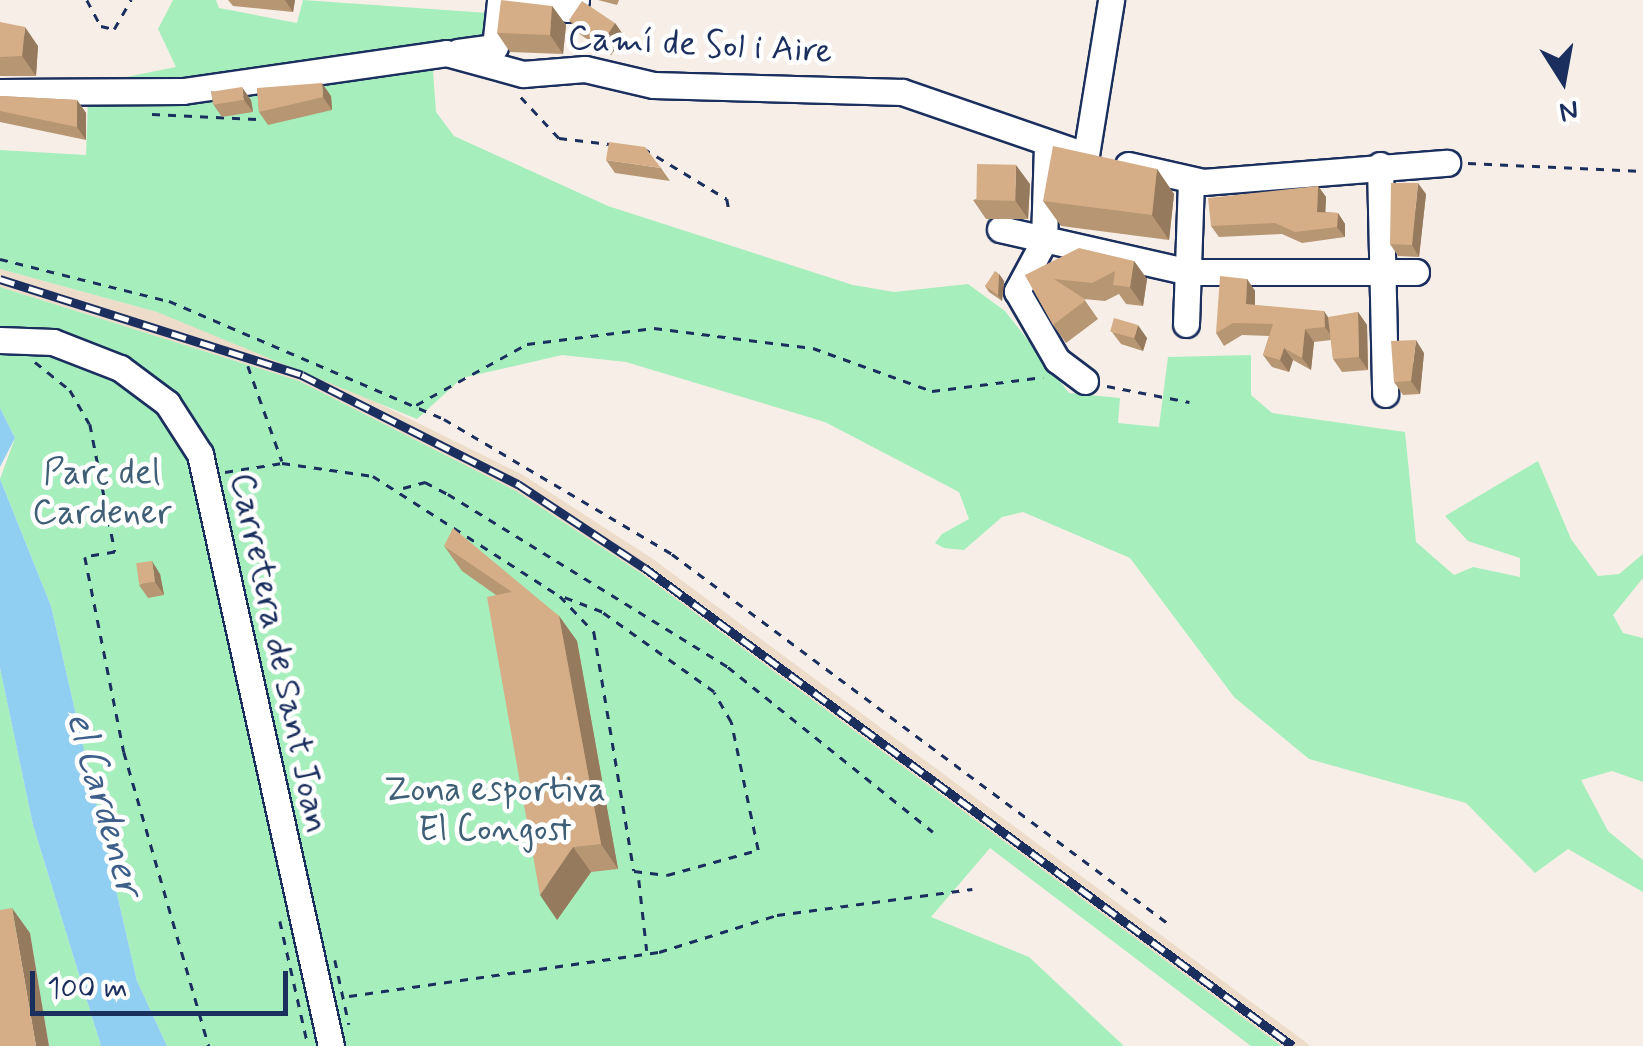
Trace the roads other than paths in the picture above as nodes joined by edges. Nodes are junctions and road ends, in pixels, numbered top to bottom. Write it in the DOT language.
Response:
graph roads {
  1 [pos="492,0"];
  2 [pos="576,0"];
  3 [pos="1111,0"];
  4 [pos="500,1"];
  5 [pos="452,54"];
  6 [pos="0,92"];
  7 [pos="1047,146"];
  8 [pos="1086,155"];
  9 [pos="1446,163"];
  10 [pos="1380,165"];
  11 [pos="1191,180"];
  12 [pos="1000,229"];
  13 [pos="1044,241"];
  14 [pos="1189,272"];
  15 [pos="1382,272"];
  16 [pos="1416,272"];
  17 [pos="1186,324"];
  18 [pos="0,340"];
  19 [pos="1078,378"];
  20 [pos="1385,394"];
  21 [pos="340,1040"];
  1 -- 4 [label="street"];
  2 -- 4 [label="street"];
  3 -- 8 [label="street"];
  4 -- 5 [label="street"];
  5 -- 6 [label="street, Camí de Sol i Aire"];
  5 -- 7 [label="street, Camí de Sol i Aire"];
  7 -- 8 [label="street, Camí de Sol i Aire"];
  7 -- 13 [label="street"];
  8 -- 11 [label="street, Camí de Sol i Aire"];
  9 -- 10 [label="street, Camí de Sol i Aire"];
  10 -- 11 [label="street, Camí de Sol i Aire"];
  10 -- 15 [label="street"];
  11 -- 14 [label="street"];
  12 -- 13 [label="street"];
  13 -- 14 [label="street"];
  13 -- 19 [label="street"];
  14 -- 15 [label="street"];
  14 -- 17 [label="street"];
  15 -- 16 [label="street"];
  15 -- 20 [label="street"];
  18 -- 21 [label="street, Carretera de Sant Joan"];
}
